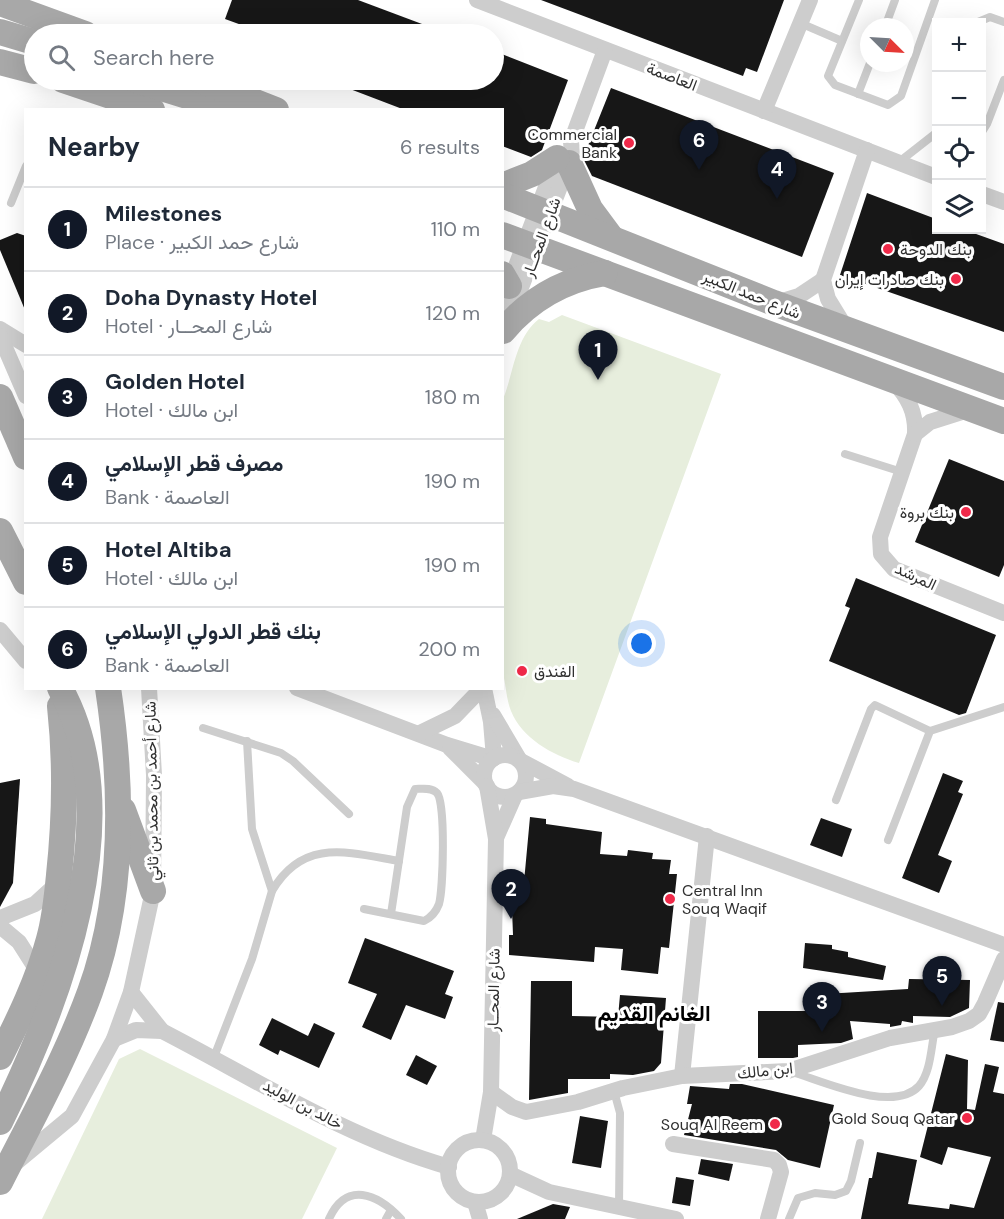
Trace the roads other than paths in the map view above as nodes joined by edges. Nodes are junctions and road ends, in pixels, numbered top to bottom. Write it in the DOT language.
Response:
graph roads {
  1 [pos="477,0"];
  2 [pos="810,0"];
  3 [pos="859,0"];
  4 [pos="895,0"];
  5 [pos="935,0"];
  6 [pos="8,4"];
  7 [pos="888,18"];
  8 [pos="986,19"];
  9 [pos="1004,22"];
  10 [pos="800,23"];
  11 [pos="59,24"];
  12 [pos="0,32"];
  13 [pos="24,39"];
  14 [pos="842,41"];
  15 [pos="605,50"];
  16 [pos="0,62"];
  17 [pos="24,68"];
  18 [pos="867,72"];
  19 [pos="1004,80"];
  20 [pos="93,90"];
  21 [pos="168,90"];
  22 [pos="225,90"];
  23 [pos="858,94"];
  24 [pos="245,98"];
  25 [pos="146,108"];
  26 [pos="271,108"];
  27 [pos="764,111"];
  28 [pos="986,126"];
  29 [pos="932,136"];
  30 [pos="867,150"];
  31 [pos="566,154"];
  32 [pos="899,162"];
  33 [pos="24,171"];
  34 [pos="932,175"];
  35 [pos="504,185"];
  36 [pos="504,196"];
  37 [pos="986,196"];
  38 [pos="1004,202"];
  39 [pos="11,203"];
  40 [pos="543,211"];
  41 [pos="610,236"];
  42 [pos="522,242"];
  43 [pos="605,273"];
  44 [pos="506,280"];
  45 [pos="824,280"];
  46 [pos="504,297"];
  47 [pos="774,303"];
  48 [pos="0,329"];
  49 [pos="504,329"];
  50 [pos="504,330"];
  51 [pos="848,331"];
  52 [pos="0,336"];
  53 [pos="24,344"];
  54 [pos="890,377"];
  55 [pos="1004,387"];
  56 [pos="24,391"];
  57 [pos="0,397"];
  58 [pos="972,408"];
  59 [pos="1004,422"];
  60 [pos="915,434"];
  61 [pos="0,436"];
  62 [pos="24,452"];
  63 [pos="845,454"];
  64 [pos="24,461"];
  65 [pos="902,472"];
  66 [pos="0,531"];
  67 [pos="24,578"];
  68 [pos="1004,613"];
  69 [pos="0,630"];
  70 [pos="24,659"];
  71 [pos="59,690"];
  72 [pos="60,690"];
  73 [pos="108,690"];
  74 [pos="119,690"];
  75 [pos="150,690"];
  76 [pos="302,690"];
  77 [pos="481,690"];
  78 [pos="484,690"];
  79 [pos="488,707"];
  80 [pos="1004,707"];
  81 [pos="114,726"];
  82 [pos="203,729"];
  83 [pos="930,731"];
  84 [pos="420,733"];
  85 [pos="247,741"];
  86 [pos="447,745"];
  87 [pos="493,758"];
  88 [pos="520,760"];
  89 [pos="486,785"];
  90 [pos="574,789"];
  91 [pos="517,793"];
  92 [pos="118,798"];
  93 [pos="836,800"];
  94 [pos="349,814"];
  95 [pos="707,836"];
  96 [pos="496,839"];
  97 [pos="888,840"];
  98 [pos="399,861"];
  99 [pos="58,884"];
  100 [pos="153,891"];
  101 [pos="272,891"];
  102 [pos="364,909"];
  103 [pos="391,914"];
  104 [pos="0,918"];
  105 [pos="0,926"];
  106 [pos="1004,945"];
  107 [pos="1004,959"];
  108 [pos="38,972"];
  109 [pos="131,992"];
  110 [pos="935,1029"];
  111 [pos="162,1031"];
  112 [pos="114,1039"];
  113 [pos="0,1057"];
  114 [pos="213,1058"];
  115 [pos="788,1071"];
  116 [pos="682,1076"];
  117 [pos="614,1091"];
  118 [pos="491,1092"];
  119 [pos="0,1122"];
  120 [pos="483,1140"];
  121 [pos="860,1143"];
  122 [pos="673,1144"];
  123 [pos="448,1167"];
  124 [pos="510,1174"];
  125 [pos="3,1176"];
  126 [pos="475,1202"];
  127 [pos="620,1206"];
  128 [pos="391,1210"];
  129 [pos="329,1219"];
  130 [pos="386,1219"];
  131 [pos="401,1219"];
  132 [pos="480,1219"];
  133 [pos="676,1219"];
  134 [pos="768,1219"];
  135 [pos="789,1219"];
  1 -- 15 [label="street, العاصمة"];
  2 -- 10 [label="street"];
  3 -- 14 [label="lane"];
  4 -- 7 [label="lane"];
  5 -- 23 [label="lane"];
  6 -- 11 [label="main road"];
  8 -- 9 [label="lane"];
  10 -- 14 [label="lane"];
  10 -- 27 [label="street"];
  12 -- 13 [label="main road"];
  14 -- 23 [label="lane"];
  15 -- 27 [label="street, العاصمة"];
  15 -- 31 [label="street, شارع المحــار"];
  16 -- 17 [label="main road"];
  18 -- 23 [label="lane"];
  19 -- 28 [label="lane"];
  20 -- 25 [label="main road"];
  21 -- 24 [label="main road"];
  22 -- 24 [label="main road"];
  24 -- 26 [label="main road"];
  27 -- 30 [label="street, العاصمة"];
  29 -- 32 [label="lane"];
  30 -- 32 [label="street, العاصمة"];
  30 -- 45 [label="street"];
  31 -- 35 [label="main road"];
  31 -- 40 [label="street, شارع المحــار"];
  31 -- 41 [label="main road"];
  32 -- 34 [label="street, العاصمة"];
  33 -- 39 [label="lane"];
  36 -- 40 [label="main road, شارع حمد الكبير"];
  37 -- 38 [label="street"];
  40 -- 41 [label="main road, شارع حمد الكبير"];
  40 -- 42 [label="street, شارع المحــار"];
  41 -- 47 [label="main road, شارع حمد الكبير"];
  42 -- 43 [label="main road, شارع حمد الكبير"];
  42 -- 44 [label="street, شارع المحــار"];
  42 -- 49 [label="street, شارع المحــار"];
  43 -- 50 [label="main road"];
  43 -- 54 [label="main road, شارع حمد الكبير"];
  44 -- 46 [label="street, شارع المحــار"];
  45 -- 47 [label="street"];
  45 -- 51 [label="street"];
  47 -- 51 [label="main road, شارع حمد الكبير"];
  48 -- 53 [label="street"];
  51 -- 55 [label="main road, شارع حمد الكبير"];
  52 -- 56 [label="street"];
  54 -- 58 [label="main road, شارع حمد الكبير"];
  54 -- 60 [label="street, المرشد"];
  57 -- 62 [label="main road"];
  58 -- 59 [label="main road, شارع حمد الكبير"];
  58 -- 60 [label="street"];
  60 -- 65 [label="street, المرشد"];
  61 -- 64 [label="main road"];
  63 -- 65 [label="lane"];
  65 -- 68 [label="street, المرشد"];
  66 -- 67 [label="main road"];
  69 -- 70 [label="street"];
  71 -- 99 [label="main road"];
  72 -- 119 [label="main road"];
  73 -- 81 [label="main road, شارع أحمد بن محمد بن ثاني"];
  74 -- 81 [label="main road"];
  75 -- 100 [label="street, شارع أحمد بن محمد بن ثاني"];
  76 -- 84 [label="street"];
  77 -- 84 [label="street"];
  78 -- 79 [label="street"];
  79 -- 87 [label="street"];
  79 -- 88 [label="street"];
  80 -- 83 [label="lane"];
  81 -- 92 [label="main road, شارع أحمد بن محمد بن ثاني"];
  82 -- 85 [label="lane"];
  83 -- 93 [label="lane"];
  83 -- 97 [label="lane"];
  84 -- 86 [label="street"];
  85 -- 94 [label="lane"];
  85 -- 101 [label="lane"];
  86 -- 87 [label="street"];
  86 -- 89 [label="street"];
  87 -- 88 [label="street"];
  87 -- 89 [label="street"];
  88 -- 90 [label="street"];
  88 -- 91 [label="street"];
  89 -- 91 [label="street"];
  89 -- 96 [label="street, شارع المحــار"];
  90 -- 91 [label="street"];
  90 -- 95 [label="street"];
  91 -- 96 [label="street, شارع المحــار"];
  92 -- 100 [label="main road"];
  92 -- 125 [label="main road, شارع أحمد بن محمد بن ثاني"];
  95 -- 106 [label="street"];
  95 -- 116 [label="street"];
  96 -- 118 [label="street, شارع المحــار"];
  98 -- 101 [label="lane"];
  98 -- 103 [label="lane"];
  98 -- 103 [label="lane"];
  99 -- 104 [label="street"];
  99 -- 108 [label="main road"];
  100 -- 109 [label="street, شارع أحمد بن محمد بن ثاني"];
  101 -- 114 [label="lane"];
  102 -- 103 [label="lane"];
  105 -- 108 [label="street"];
  107 -- 110 [label="street, ابن مالك"];
  108 -- 113 [label="main road"];
  109 -- 111 [label="street, خالد بن الوليد"];
  109 -- 112 [label="street, شارع أحمد بن محمد بن ثاني"];
  110 -- 115 [label="street, ابن مالك"];
  110 -- 115 [label="lane"];
  111 -- 112 [label="street, خالد بن الوليد"];
  111 -- 114 [label="street, خالد بن الوليد"];
  112 -- 125 [label="street, شارع أحمد بن محمد بن ثاني"];
  114 -- 123 [label="street, خالد بن الوليد"];
  115 -- 116 [label="street, ابن مالك"];
  116 -- 117 [label="street, ابن مالك"];
  117 -- 118 [label="street, ابن مالك"];
  117 -- 127 [label="lane"];
  118 -- 120 [label="street, شارع المحــار"];
  120 -- 123 [label="street"];
  120 -- 124 [label="street"];
  121 -- 135 [label="lane"];
  122 -- 134 [label="street"];
  123 -- 126 [label="street"];
  124 -- 126 [label="street"];
  124 -- 127 [label="street"];
  126 -- 132 [label="street"];
  127 -- 133 [label="street"];
  128 -- 129 [label="lane"];
  128 -- 130 [label="lane"];
  128 -- 131 [label="lane"];
}
